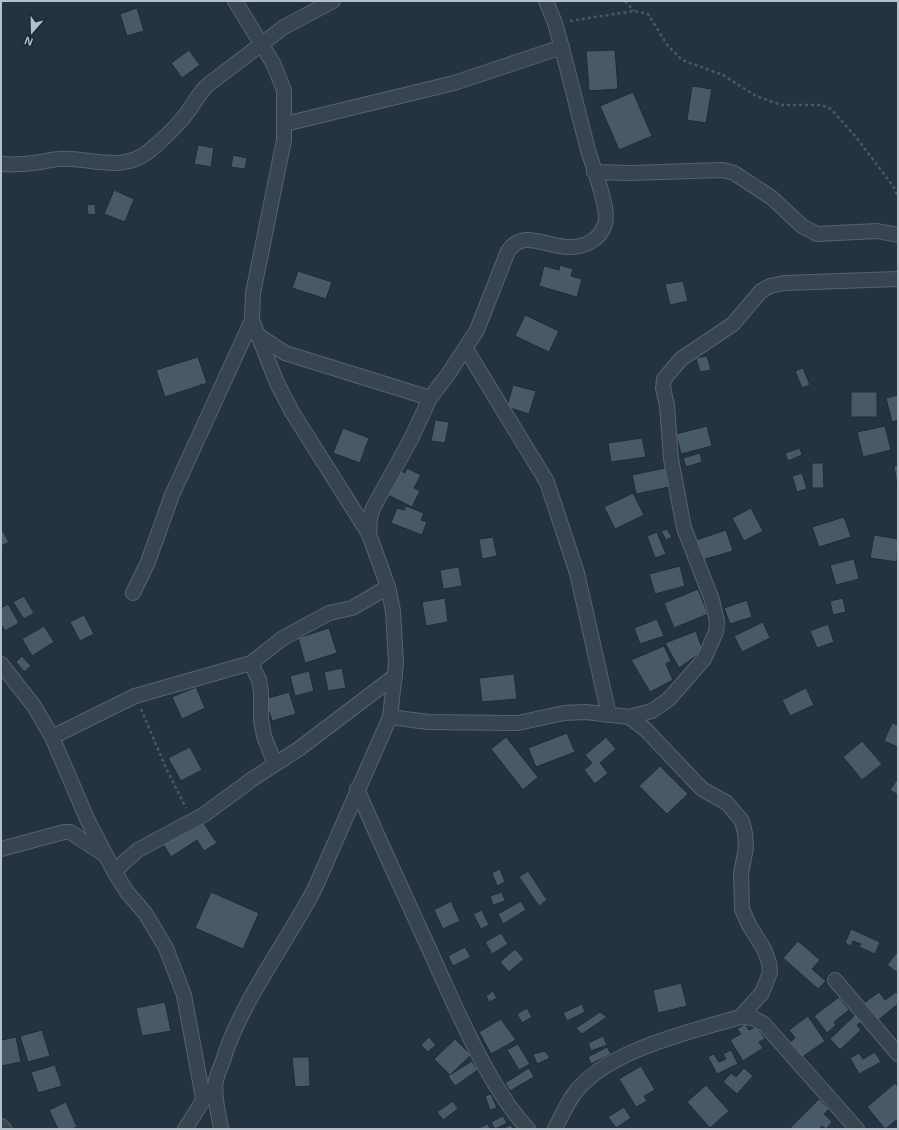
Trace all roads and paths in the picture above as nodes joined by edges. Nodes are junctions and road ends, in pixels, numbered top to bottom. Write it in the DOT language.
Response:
graph roads {
  1 [pos="235,1"];
  2 [pos="333,1"];
  3 [pos="546,1"];
  4 [pos="624,1"];
  5 [pos="634,11"];
  6 [pos="555,23"];
  7 [pos="262,44"];
  8 [pos="562,47"];
  9 [pos="285,124"];
  10 [pos="1,164"];
  11 [pos="594,172"];
  12 [pos="898,196"];
  13 [pos="898,235"];
  14 [pos="898,278"];
  15 [pos="252,320"];
  16 [pos="256,334"];
  17 [pos="466,349"];
  18 [pos="430,398"];
  19 [pos="369,534"];
  20 [pos="388,587"];
  21 [pos="133,593"];
  22 [pos="251,663"];
  23 [pos="1,664"];
  24 [pos="395,676"];
  25 [pos="135,696"];
  26 [pos="609,715"];
  27 [pos="390,717"];
  28 [pos="629,717"];
  29 [pos="52,737"];
  30 [pos="275,764"];
  31 [pos="358,788"];
  32 [pos="192,820"];
  33 [pos="1,849"];
  34 [pos="104,855"];
  35 [pos="115,874"];
  36 [pos="835,980"];
  37 [pos="740,1017"];
  38 [pos="898,1054"];
  39 [pos="216,1081"];
  40 [pos="203,1098"];
  41 [pos="1,1126"];
  42 [pos="4,1129"];
  43 [pos="185,1129"];
  44 [pos="222,1129"];
  45 [pos="528,1129"];
  46 [pos="555,1129"];
  47 [pos="858,1129"];
  1 -- 7 [label="street"];
  2 -- 7 [label="street"];
  3 -- 6 [label="street"];
  4 -- 5 [label="path"];
  5 -- 6 [label="path"];
  5 -- 12 [label="path"];
  6 -- 8 [label="street"];
  7 -- 9 [label="street"];
  7 -- 10 [label="street"];
  8 -- 9 [label="street"];
  8 -- 11 [label="street"];
  9 -- 15 [label="street"];
  11 -- 13 [label="street"];
  11 -- 17 [label="street"];
  14 -- 28 [label="street"];
  15 -- 16 [label="street"];
  15 -- 21 [label="street"];
  16 -- 18 [label="street"];
  16 -- 19 [label="street"];
  17 -- 18 [label="street"];
  17 -- 26 [label="street"];
  18 -- 19 [label="street"];
  19 -- 20 [label="street"];
  20 -- 22 [label="street"];
  20 -- 24 [label="street"];
  22 -- 25 [label="street"];
  22 -- 30 [label="street"];
  23 -- 29 [label="street"];
  24 -- 27 [label="street"];
  24 -- 30 [label="street"];
  25 -- 29 [label="street"];
  25 -- 32 [label="path"];
  26 -- 27 [label="street"];
  26 -- 28 [label="street"];
  27 -- 31 [label="street"];
  28 -- 37 [label="street"];
  29 -- 34 [label="street"];
  30 -- 32 [label="street"];
  31 -- 39 [label="street"];
  31 -- 45 [label="street"];
  32 -- 35 [label="street"];
  33 -- 34 [label="street"];
  34 -- 35 [label="street"];
  35 -- 40 [label="street"];
  36 -- 38 [label="street"];
  37 -- 46 [label="street"];
  37 -- 47 [label="street"];
  39 -- 40 [label="street"];
  39 -- 44 [label="street"];
  40 -- 43 [label="street"];
  41 -- 42 [label="street"];
}
